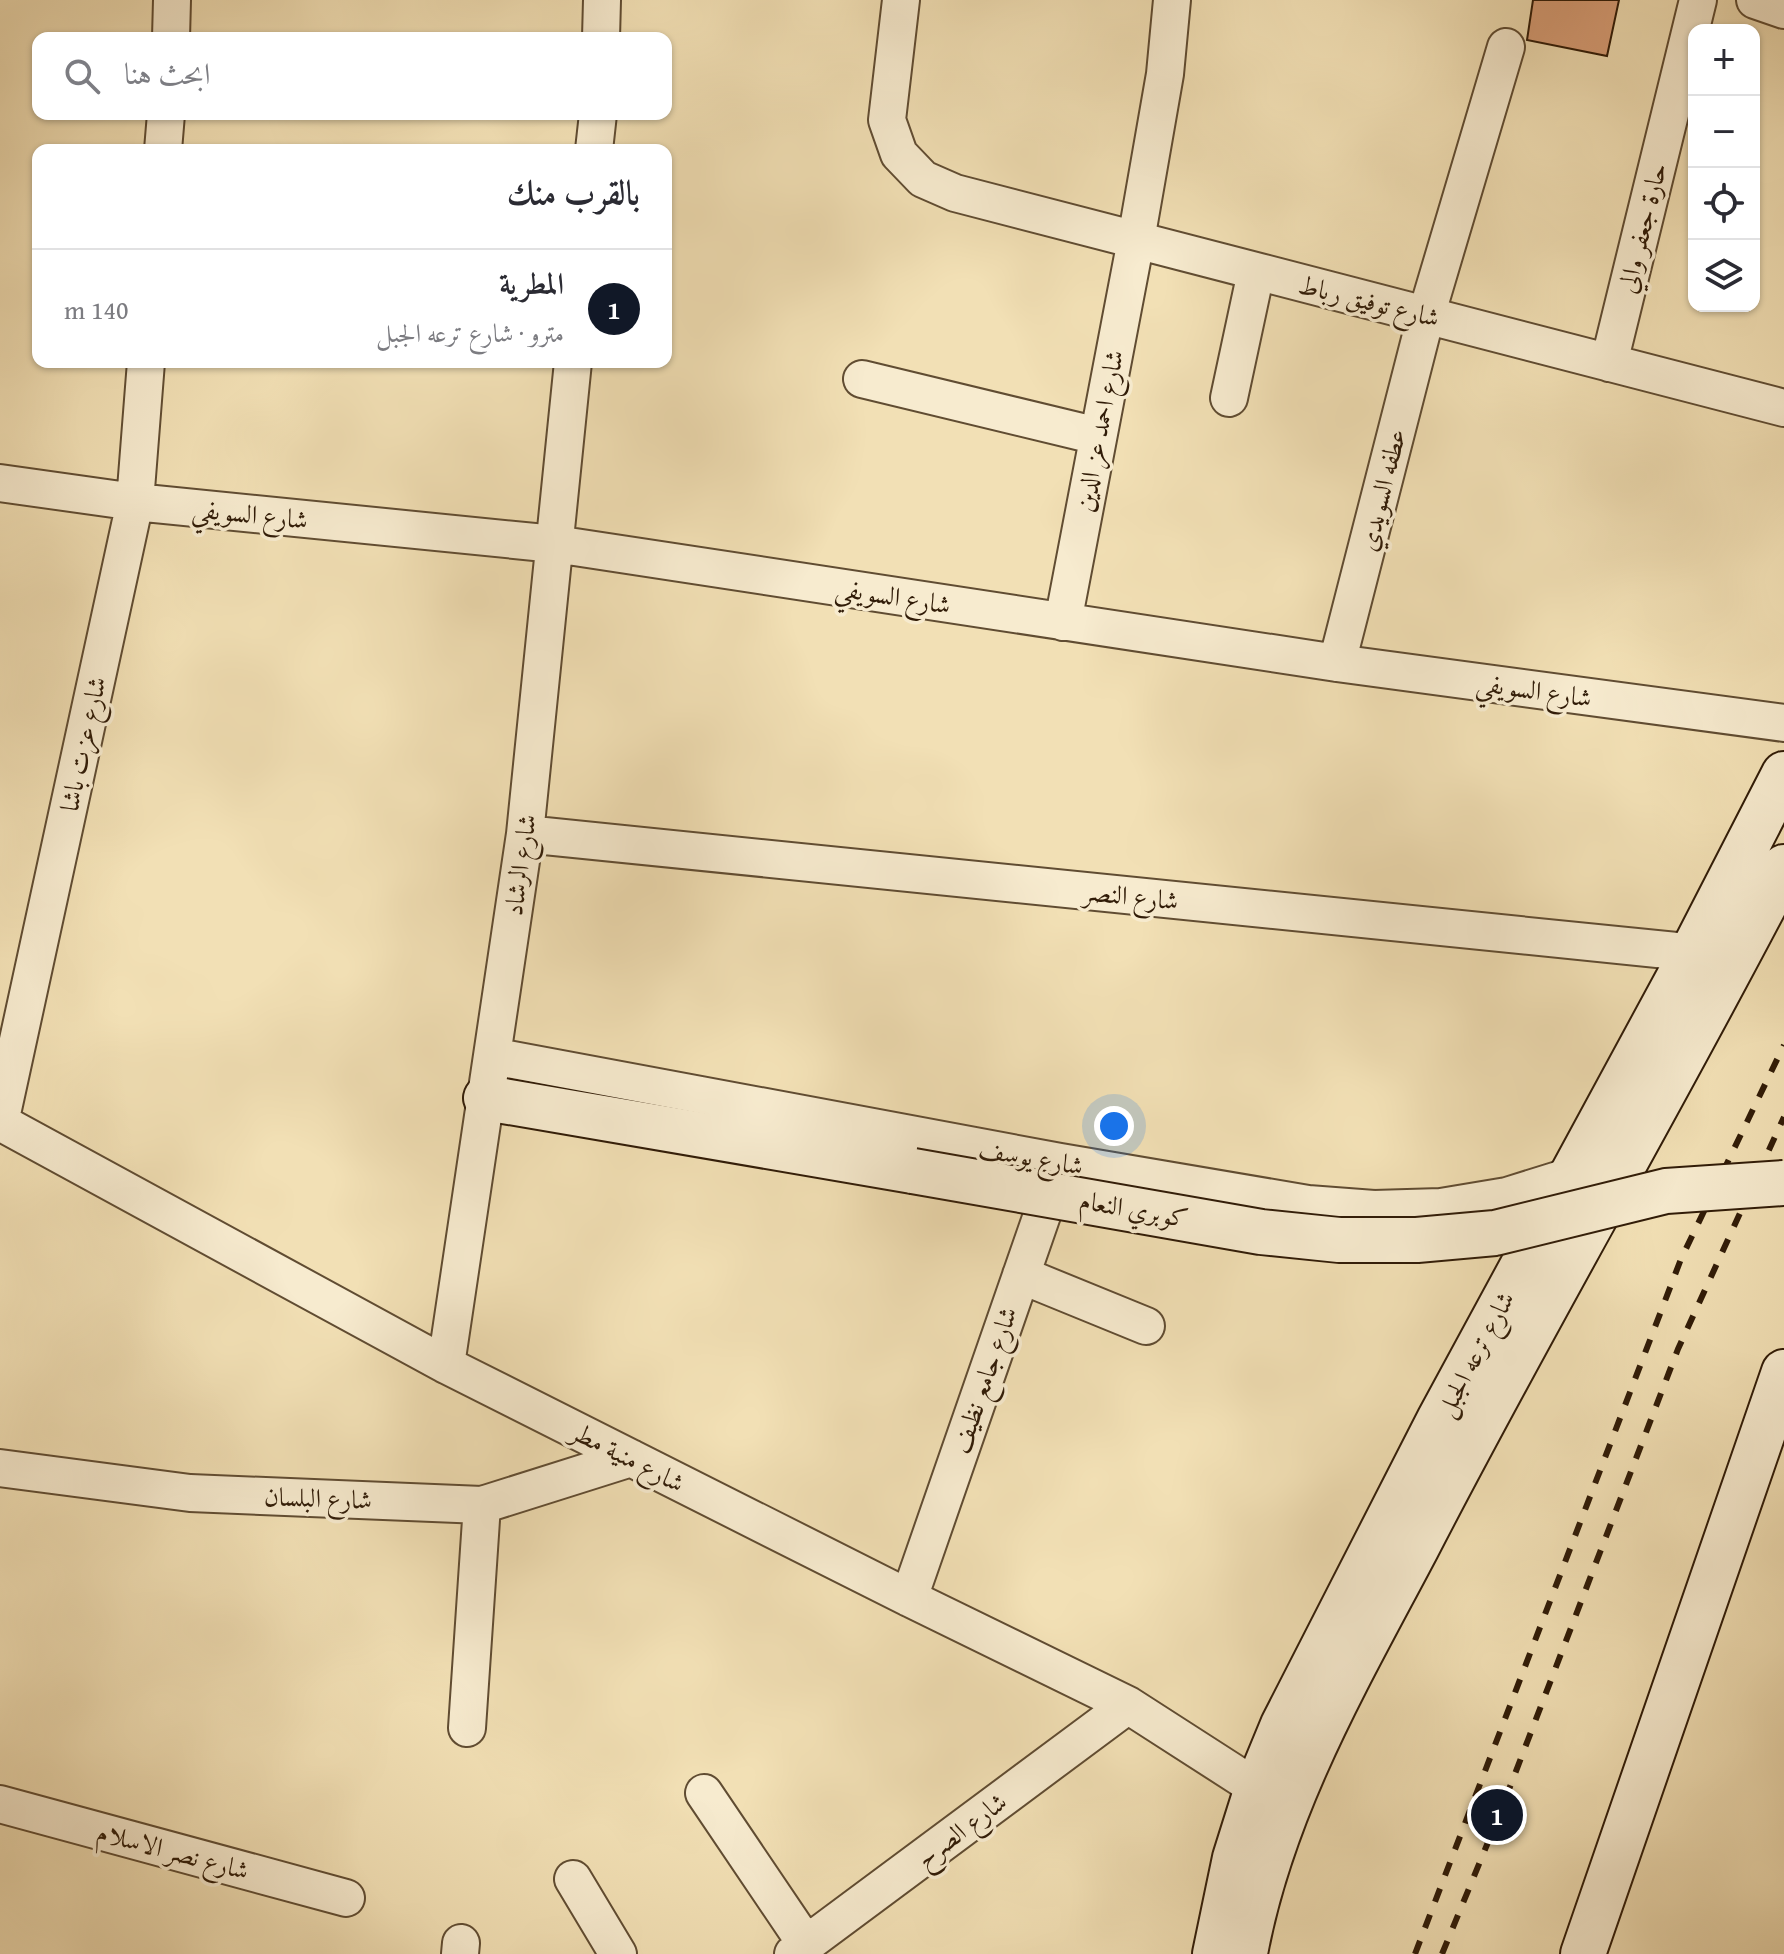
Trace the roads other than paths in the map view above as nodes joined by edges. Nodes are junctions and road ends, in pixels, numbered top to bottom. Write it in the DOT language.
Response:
graph roads {
  1 [pos="172,0"];
  2 [pos="602,0"];
  3 [pos="901,0"];
  4 [pos="1172,0"];
  5 [pos="1698,0"];
  6 [pos="1755,0"];
  7 [pos="1784,10"];
  8 [pos="171,32"];
  9 [pos="601,32"];
  10 [pos="1506,47"];
  11 [pos="166,120"];
  12 [pos="597,120"];
  13 [pos="164,144"];
  14 [pos="595,144"];
  15 [pos="1136,240"];
  16 [pos="1256,272"];
  17 [pos="1426,316"];
  18 [pos="1609,363"];
  19 [pos="146,368"];
  20 [pos="572,368"];
  21 [pos="862,379"];
  22 [pos="1229,398"];
  23 [pos="1784,408"];
  24 [pos="1098,436"];
  25 [pos="0,483"];
  26 [pos="135,502"];
  27 [pos="555,544"];
  28 [pos="1063,622"];
  29 [pos="1337,663"];
  30 [pos="1784,723"];
  31 [pos="1784,774"];
  32 [pos="525,834"];
  33 [pos="1784,867"];
  34 [pos="1692,953"];
  35 [pos="1738,957"];
  36 [pos="489,1077"];
  37 [pos="0,1123"];
  38 [pos="1060,1162"];
  39 [pos="1571,1176"];
  40 [pos="1784,1183"];
  41 [pos="1021,1275"];
  42 [pos="1146,1326"];
  43 [pos="446,1365"];
  44 [pos="1784,1372"];
  45 [pos="631,1458"];
  46 [pos="0,1472"];
  47 [pos="482,1505"];
  48 [pos="909,1598"];
  49 [pos="1128,1705"];
  50 [pos="467,1728"];
  51 [pos="1257,1788"];
  52 [pos="704,1793"];
  53 [pos="0,1804"];
  54 [pos="573,1879"];
  55 [pos="346,1898"];
  56 [pos="800,1949"];
  57 [pos="618,1954"];
  58 [pos="1215,1954"];
  59 [pos="1244,1954"];
  60 [pos="1583,1954"];
  1 -- 8 [label="street"];
  2 -- 9 [label="street"];
  3 -- 15 [label="street, شارع توفيق رباط"];
  4 -- 15 [label="street, شارع احمد عز الدين"];
  5 -- 18 [label="street, حارة جعفر والي"];
  6 -- 7 [label="street"];
  10 -- 17 [label="street, عطفه السويدي"];
  11 -- 13 [label="street"];
  12 -- 14 [label="street"];
  15 -- 16 [label="street, شارع توفيق رباط"];
  15 -- 24 [label="street, شارع احمد عز الدين"];
  16 -- 17 [label="street, شارع توفيق رباط"];
  16 -- 22 [label="street"];
  17 -- 18 [label="street, شارع توفيق رباط"];
  17 -- 29 [label="street, عطفه السويدي"];
  18 -- 23 [label="street, شارع توفيق رباط"];
  19 -- 26 [label="street, شارع عزت باشا"];
  20 -- 27 [label="street, شارع الرشاد"];
  21 -- 24 [label="street"];
  24 -- 28 [label="street, شارع احمد عز الدين"];
  25 -- 26 [label="street, شارع السويفي"];
  26 -- 27 [label="street, شارع السويفي"];
  26 -- 37 [label="street, شارع عزت باشا"];
  27 -- 28 [label="street, شارع السويفي"];
  27 -- 32 [label="street, شارع الرشاد"];
  28 -- 29 [label="street, شارع السويفي"];
  29 -- 30 [label="street, شارع السويفي"];
  31 -- 34 [label="street, شارع ترعه الجبل"];
  32 -- 34 [label="street, شارع النصر"];
  32 -- 36 [label="street, شارع الرشاد"];
  33 -- 35 [label="street, شارع ترعه الجبل"];
  34 -- 35 [label="street, شارع النصر"];
  34 -- 39 [label="street, شارع ترعه الجبل"];
  35 -- 59 [label="street, شارع ترعه الجبل"];
  36 -- 38 [label="street, شارع يوسف"];
  36 -- 40 [label="street, كوبري النعام, bridge"];
  36 -- 43 [label="street, شارع الرشاد"];
  37 -- 43 [label="street, شارع منية مطر"];
  38 -- 39 [label="street, شارع يوسف"];
  38 -- 41 [label="street, شارع جامع نظيف"];
  39 -- 51 [label="street, شارع ترعه الجبل"];
  41 -- 42 [label="street"];
  41 -- 48 [label="street, شارع جامع نظيف"];
  43 -- 45 [label="street, شارع منية مطر"];
  44 -- 60 [label="street"];
  45 -- 47 [label="street, شارع البلسان"];
  45 -- 48 [label="street, شارع منية مطر"];
  46 -- 47 [label="street, شارع البلسان"];
  47 -- 50 [label="street"];
  48 -- 49 [label="street, شارع منية مطر"];
  49 -- 51 [label="street, شارع منية مطر"];
  49 -- 56 [label="street, شارع الصرح"];
  51 -- 58 [label="street, شارع ترعه الجبل"];
  52 -- 56 [label="street"];
  53 -- 55 [label="street, شارع نصر الاسلام"];
  54 -- 57 [label="street"];
}
